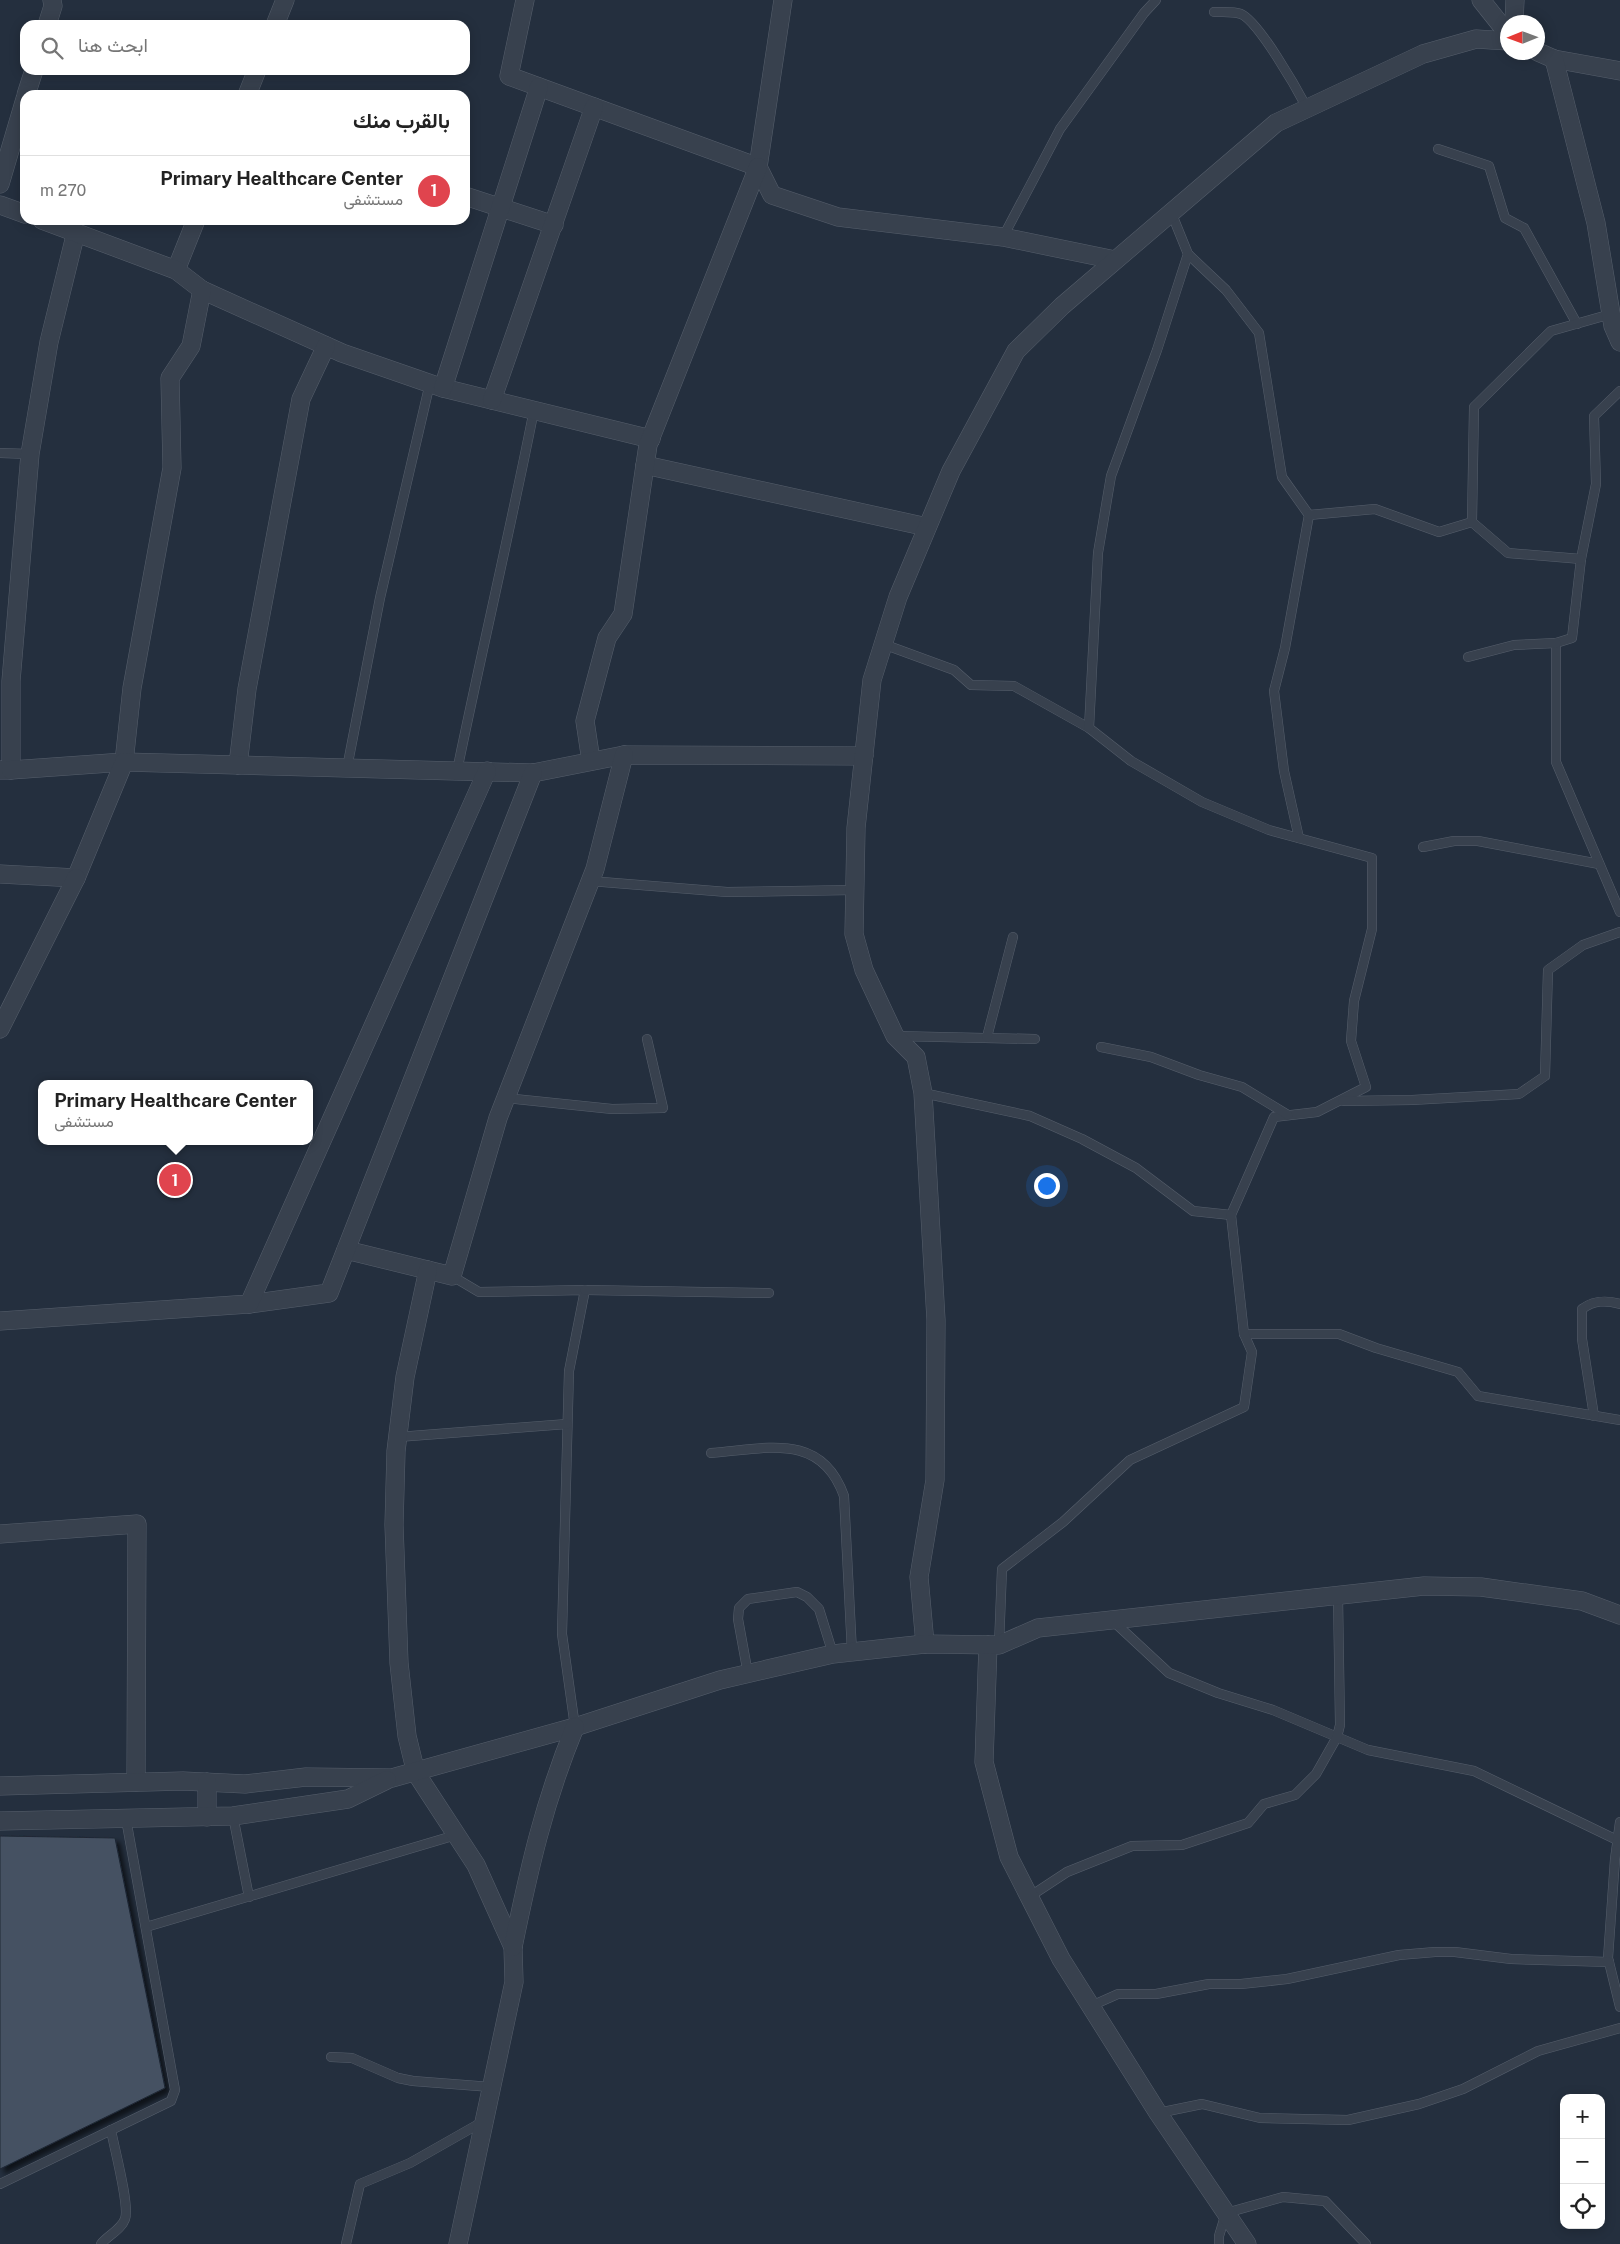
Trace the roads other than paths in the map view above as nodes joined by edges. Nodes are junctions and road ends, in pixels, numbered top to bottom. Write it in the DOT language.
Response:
graph roads {
  1 [pos="52,0"];
  2 [pos="285,0"];
  3 [pos="525,0"];
  4 [pos="783,0"];
  5 [pos="1156,0"];
  6 [pos="1481,0"];
  7 [pos="1515,0"];
  8 [pos="1214,12"];
  9 [pos="1514,15"];
  10 [pos="49,20"];
  11 [pos="277,20"];
  12 [pos="1500,24"];
  13 [pos="1500,40"];
  14 [pos="1545,55"];
  15 [pos="1554,59"];
  16 [pos="1620,71"];
  17 [pos="32,75"];
  18 [pos="255,75"];
  19 [pos="539,87"];
  20 [pos="28,90"];
  21 [pos="249,90"];
  22 [pos="594,107"];
  23 [pos="1308,108"];
  24 [pos="20,116"];
  25 [pos="1438,149"];
  26 [pos="758,168"];
  27 [pos="0,184"];
  28 [pos="470,198"];
  29 [pos="0,205"];
  30 [pos="500,208"];
  31 [pos="1171,211"];
  32 [pos="20,212"];
  33 [pos="56,225"];
  34 [pos="194,225"];
  35 [pos="554,225"];
  36 [pos="76,232"];
  37 [pos="1003,237"];
  38 [pos="1188,254"];
  39 [pos="1115,260"];
  40 [pos="176,270"];
  41 [pos="202,290"];
  42 [pos="1612,314"];
  43 [pos="1577,324"];
  44 [pos="1620,342"];
  45 [pos="326,346"];
  46 [pos="437,386"];
  47 [pos="1620,392"];
  48 [pos="492,400"];
  49 [pos="534,410"];
  50 [pos="651,439"];
  51 [pos="0,453"];
  52 [pos="30,454"];
  53 [pos="645,465"];
  54 [pos="1309,515"];
  55 [pos="1472,522"];
  56 [pos="927,528"];
  57 [pos="1581,559"];
  58 [pos="1556,643"];
  59 [pos="883,644"];
  60 [pos="1468,657"];
  61 [pos="1088,728"];
  62 [pos="624,755"];
  63 [pos="864,756"];
  64 [pos="591,761"];
  65 [pos="124,762"];
  66 [pos="238,765"];
  67 [pos="347,768"];
  68 [pos="6,770"];
  69 [pos="457,771"];
  70 [pos="487,772"];
  71 [pos="534,773"];
  72 [pos="1299,838"];
  73 [pos="1423,847"];
  74 [pos="1599,864"];
  75 [pos="0,874"];
  76 [pos="76,878"];
  77 [pos="590,882"];
  78 [pos="854,890"];
  79 [pos="1620,912"];
  80 [pos="1620,932"];
  81 [pos="1013,937"];
  82 [pos="0,1029"];
  83 [pos="895,1036"];
  84 [pos="987,1038"];
  85 [pos="647,1039"];
  86 [pos="1035,1039"];
  87 [pos="1101,1048"];
  88 [pos="923,1094"];
  89 [pos="506,1098"];
  90 [pos="1340,1101"];
  91 [pos="1288,1115"];
  92 [pos="1231,1215"];
  93 [pos="346,1250"];
  94 [pos="428,1270"];
  95 [pos="452,1276"];
  96 [pos="585,1290"];
  97 [pos="769,1293"];
  98 [pos="250,1304"];
  99 [pos="1620,1304"];
  100 [pos="0,1321"];
  101 [pos="1244,1334"];
  102 [pos="1594,1416"];
  103 [pos="1620,1420"];
  104 [pos="567,1424"];
  105 [pos="398,1437"];
  106 [pos="711,1453"];
  107 [pos="0,1534"];
  108 [pos="1338,1596"];
  109 [pos="1620,1615"];
  110 [pos="1112,1620"];
  111 [pos="925,1644"];
  112 [pos="993,1645"];
  113 [pos="852,1652"];
  114 [pos="833,1654"];
  115 [pos="748,1674"];
  116 [pos="575,1727"];
  117 [pos="1337,1737"];
  118 [pos="416,1773"];
  119 [pos="392,1778"];
  120 [pos="136,1782"];
  121 [pos="207,1782"];
  122 [pos="0,1786"];
  123 [pos="233,1816"];
  124 [pos="207,1817"];
  125 [pos="126,1820"];
  126 [pos="0,1821"];
  127 [pos="1620,1822"];
  128 [pos="456,1835"];
  129 [pos="1617,1840"];
  130 [pos="1617,1859"];
  131 [pos="249,1897"];
  132 [pos="1029,1897"];
  133 [pos="146,1927"];
  134 [pos="513,1948"];
  135 [pos="1609,1962"];
  136 [pos="1090,2006"];
  137 [pos="1620,2007"];
  138 [pos="1620,2028"];
  139 [pos="331,2057"];
  140 [pos="491,2088"];
  141 [pos="1158,2113"];
  142 [pos="484,2121"];
  143 [pos="111,2130"];
  144 [pos="0,2184"];
  145 [pos="1226,2213"];
  146 [pos="101,2244"];
  147 [pos="346,2244"];
  148 [pos="458,2244"];
  149 [pos="1219,2244"];
  150 [pos="1246,2244"];
  151 [pos="1366,2244"];
  1 -- 10 [label="street"];
  2 -- 11 [label="street"];
  3 -- 19 [label="street"];
  4 -- 26 [label="street"];
  5 -- 37 [label="lane"];
  6 -- 12 [label="street"];
  7 -- 9 [label="street"];
  8 -- 23 [label="lane"];
  13 -- 23 [label="street"];
  14 -- 15 [label="street"];
  15 -- 16 [label="street"];
  15 -- 42 [label="street"];
  17 -- 20 [label="street"];
  18 -- 21 [label="street"];
  19 -- 22 [label="street"];
  19 -- 30 [label="street"];
  22 -- 26 [label="street"];
  22 -- 35 [label="street"];
  23 -- 31 [label="street"];
  24 -- 27 [label="street"];
  25 -- 43 [label="lane"];
  26 -- 37 [label="street"];
  26 -- 50 [label="street"];
  28 -- 30 [label="street"];
  29 -- 32 [label="street"];
  30 -- 35 [label="street"];
  30 -- 46 [label="street"];
  31 -- 38 [label="lane"];
  31 -- 39 [label="street"];
  33 -- 36 [label="street"];
  34 -- 40 [label="street"];
  35 -- 48 [label="street"];
  36 -- 40 [label="street"];
  36 -- 52 [label="street"];
  37 -- 39 [label="street"];
  38 -- 54 [label="lane"];
  38 -- 61 [label="lane"];
  39 -- 56 [label="street"];
  40 -- 41 [label="street"];
  41 -- 45 [label="street"];
  41 -- 65 [label="street"];
  42 -- 43 [label="lane"];
  42 -- 44 [label="street"];
  43 -- 55 [label="lane"];
  45 -- 46 [label="street"];
  45 -- 66 [label="street"];
  46 -- 48 [label="street"];
  46 -- 67 [label="lane"];
  47 -- 57 [label="lane"];
  48 -- 49 [label="street"];
  49 -- 50 [label="street"];
  49 -- 69 [label="lane"];
  50 -- 53 [label="street"];
  51 -- 52 [label="lane"];
  52 -- 68 [label="street"];
  53 -- 56 [label="street"];
  53 -- 64 [label="street"];
  54 -- 55 [label="lane"];
  54 -- 72 [label="lane"];
  55 -- 57 [label="lane"];
  56 -- 59 [label="street"];
  57 -- 58 [label="lane"];
  58 -- 60 [label="lane"];
  58 -- 74 [label="lane"];
  59 -- 61 [label="lane"];
  59 -- 63 [label="street"];
  61 -- 72 [label="lane"];
  62 -- 63 [label="street"];
  62 -- 64 [label="street"];
  62 -- 77 [label="street"];
  63 -- 78 [label="street"];
  64 -- 71 [label="street"];
  65 -- 66 [label="street"];
  65 -- 68 [label="street"];
  65 -- 76 [label="street"];
  66 -- 67 [label="street"];
  67 -- 69 [label="street"];
  69 -- 70 [label="street"];
  70 -- 71 [label="street"];
  70 -- 98 [label="street"];
  71 -- 93 [label="street"];
  72 -- 90 [label="lane"];
  73 -- 74 [label="lane"];
  74 -- 79 [label="lane"];
  75 -- 76 [label="street"];
  76 -- 82 [label="street"];
  77 -- 78 [label="lane"];
  77 -- 89 [label="street"];
  78 -- 83 [label="street"];
  80 -- 90 [label="lane"];
  81 -- 84 [label="lane"];
  83 -- 84 [label="lane"];
  83 -- 88 [label="street"];
  84 -- 86 [label="lane"];
  85 -- 89 [label="lane"];
  87 -- 91 [label="lane"];
  88 -- 92 [label="lane"];
  88 -- 111 [label="street"];
  89 -- 95 [label="street"];
  90 -- 91 [label="lane"];
  91 -- 92 [label="lane"];
  92 -- 101 [label="lane"];
  93 -- 94 [label="street"];
  93 -- 98 [label="street"];
  94 -- 95 [label="street"];
  94 -- 105 [label="street"];
  95 -- 96 [label="lane"];
  96 -- 97 [label="lane"];
  96 -- 104 [label="lane"];
  98 -- 100 [label="street"];
  99 -- 102 [label="lane"];
  101 -- 102 [label="lane"];
  101 -- 112 [label="lane"];
  102 -- 103 [label="lane"];
  104 -- 105 [label="lane"];
  104 -- 116 [label="lane"];
  105 -- 118 [label="street"];
  106 -- 113 [label="lane"];
  107 -- 120 [label="street"];
  108 -- 109 [label="street"];
  108 -- 110 [label="street"];
  108 -- 117 [label="lane"];
  110 -- 112 [label="street"];
  110 -- 117 [label="lane"];
  111 -- 112 [label="street"];
  111 -- 113 [label="street"];
  112 -- 132 [label="street"];
  113 -- 114 [label="street"];
  114 -- 115 [label="street"];
  114 -- 115 [label="lane"];
  115 -- 116 [label="street"];
  116 -- 118 [label="street"];
  116 -- 134 [label="street"];
  117 -- 129 [label="lane"];
  117 -- 132 [label="lane"];
  118 -- 119 [label="street"];
  118 -- 128 [label="street"];
  119 -- 121 [label="street"];
  119 -- 123 [label="street"];
  120 -- 121 [label="street"];
  120 -- 122 [label="street"];
  121 -- 124 [label="street"];
  123 -- 124 [label="street"];
  123 -- 131 [label="lane"];
  124 -- 125 [label="street"];
  125 -- 126 [label="street"];
  125 -- 133 [label="lane"];
  127 -- 129 [label="lane"];
  128 -- 131 [label="lane"];
  128 -- 134 [label="street"];
  129 -- 130 [label="lane"];
  130 -- 135 [label="lane"];
  131 -- 133 [label="lane"];
  132 -- 136 [label="street"];
  133 -- 143 [label="lane"];
  134 -- 140 [label="street"];
  135 -- 136 [label="lane"];
  135 -- 137 [label="lane"];
  136 -- 141 [label="street"];
  138 -- 141 [label="lane"];
  139 -- 140 [label="lane"];
  140 -- 142 [label="street"];
  141 -- 145 [label="street"];
  142 -- 147 [label="lane"];
  142 -- 148 [label="street"];
  143 -- 144 [label="lane"];
  143 -- 146 [label="lane"];
  145 -- 149 [label="lane"];
  145 -- 150 [label="street"];
  145 -- 151 [label="lane"];
}
